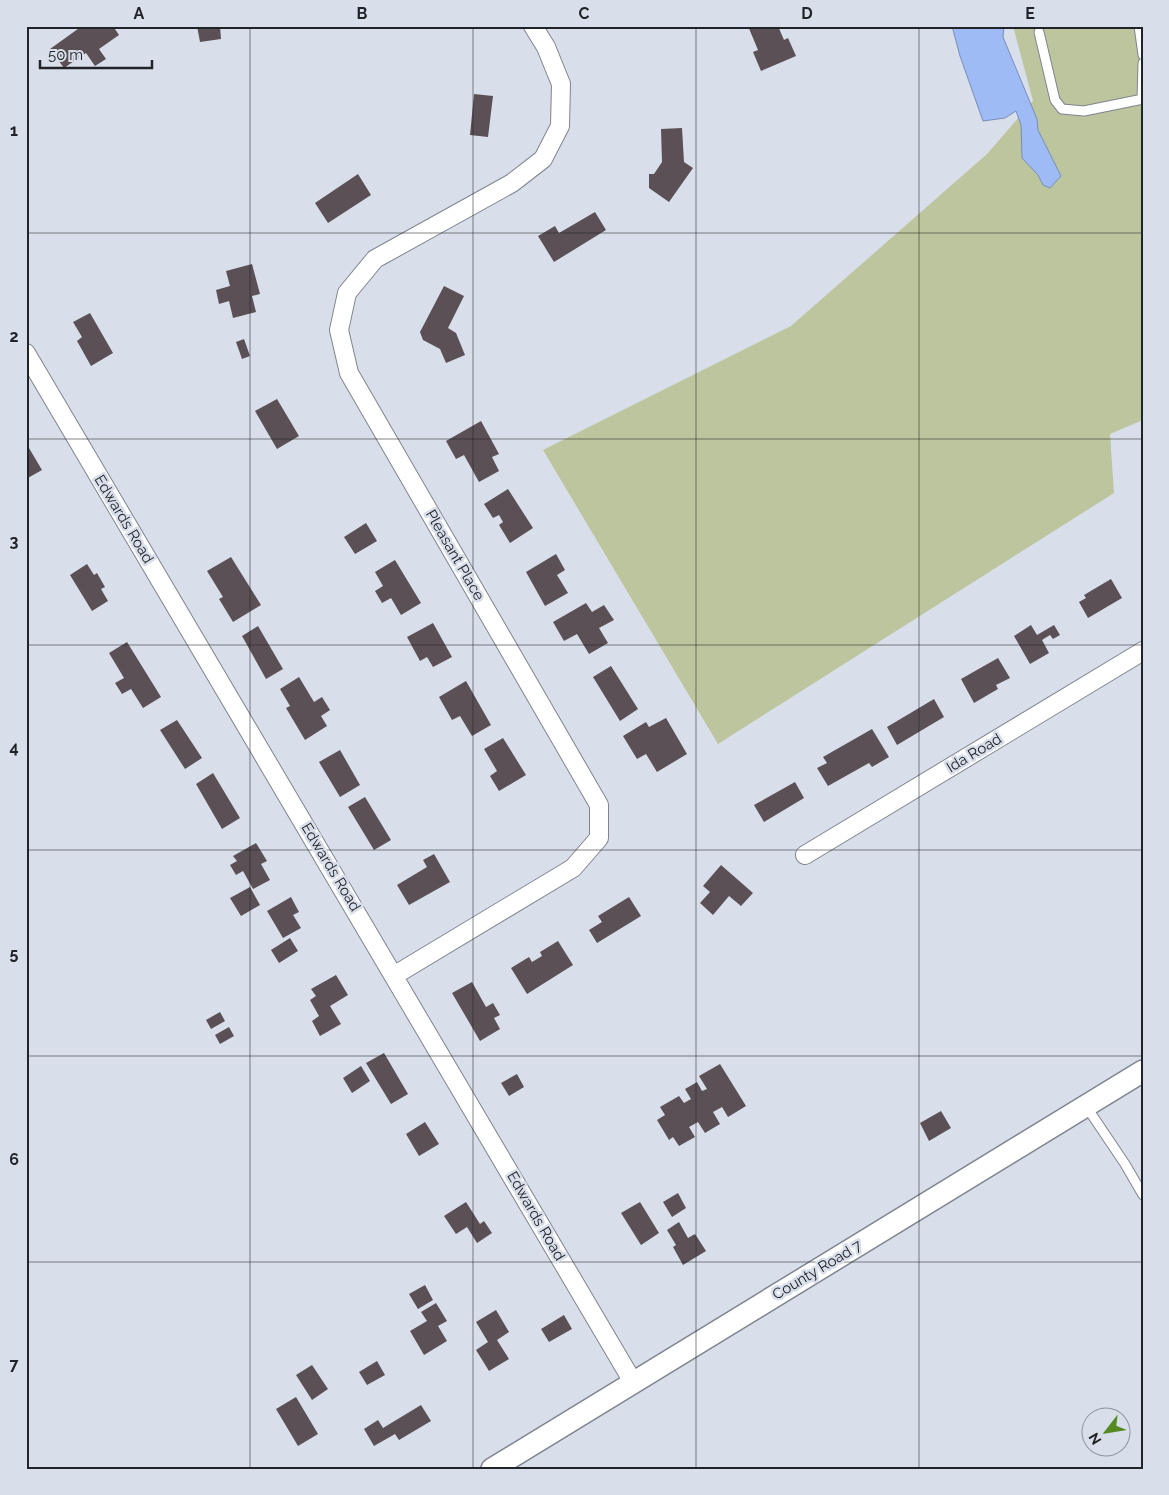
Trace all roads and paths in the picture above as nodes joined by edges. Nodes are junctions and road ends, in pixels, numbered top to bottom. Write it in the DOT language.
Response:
graph roads {
  1 [pos="533,26"];
  2 [pos="1139,26"];
  3 [pos="1039,32"];
  4 [pos="1143,55"];
  5 [pos="1143,63"];
  6 [pos="1142,100"];
  7 [pos="26,353"];
  8 [pos="1143,651"];
  9 [pos="805,855"];
  10 [pos="395,975"];
  11 [pos="1143,1072"];
  12 [pos="1086,1106"];
  13 [pos="1143,1195"];
  14 [pos="633,1382"];
  15 [pos="492,1469"];
  1 -- 10 [label="street, Pleasant Place"];
  2 -- 4 [label="lane"];
  3 -- 6 [label="lane"];
  5 -- 6 [label="lane"];
  7 -- 10 [label="street, Edwards Road"];
  8 -- 9 [label="street, Ida Road"];
  10 -- 14 [label="street, Edwards Road"];
  11 -- 12 [label="street, County Road 7"];
  12 -- 13 [label="lane"];
  12 -- 14 [label="street, County Road 7"];
  14 -- 15 [label="street, County Road 7"];
}
